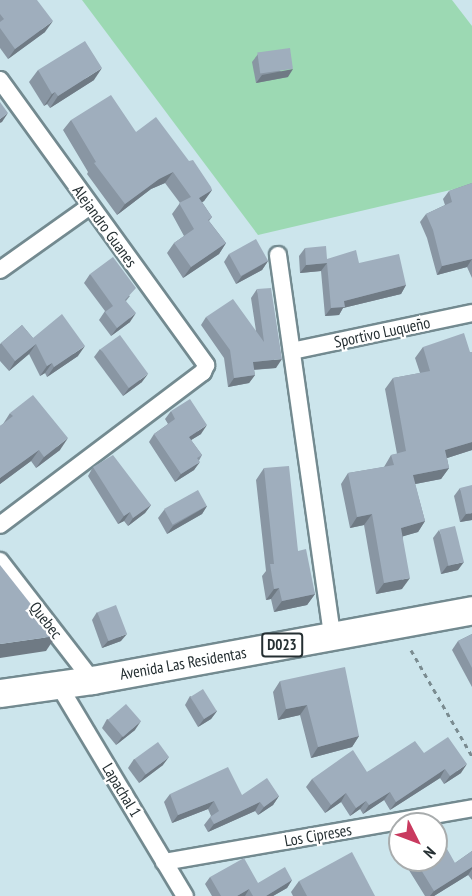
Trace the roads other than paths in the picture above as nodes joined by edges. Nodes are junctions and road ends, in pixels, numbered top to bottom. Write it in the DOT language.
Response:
graph roads {
  1 [pos="0,80"];
  2 [pos="90,206"];
  3 [pos="278,255"];
  4 [pos="0,270"];
  5 [pos="472,314"];
  6 [pos="292,351"];
  7 [pos="0,525"];
  8 [pos="0,561"];
  9 [pos="472,610"];
  10 [pos="332,636"];
  11 [pos="92,680"];
  12 [pos="58,684"];
  13 [pos="0,693"];
  14 [pos="472,808"];
  15 [pos="164,862"];
  16 [pos="185,896"];
  1 -- 2 [label="street, Alejandro Guanes"];
  2 -- 4 [label="street"];
  2 -- 7 [label="street, Alejandro Guanes"];
  3 -- 6 [label="street"];
  5 -- 6 [label="street, Sportivo Luqueño"];
  6 -- 10 [label="street"];
  8 -- 11 [label="street, Quebec"];
  9 -- 10 [label="main road, Avenida Las Residentas / D023"];
  10 -- 11 [label="main road, Avenida Las Residentas / D023"];
  11 -- 12 [label="main road, Avenida Las Residentas / D023"];
  12 -- 13 [label="main road, Avenida Las Residentas / D023"];
  12 -- 15 [label="street, Lapachal 1"];
  14 -- 15 [label="street, Los Cipreses"];
  15 -- 16 [label="street, Lapachal 1"];
}
